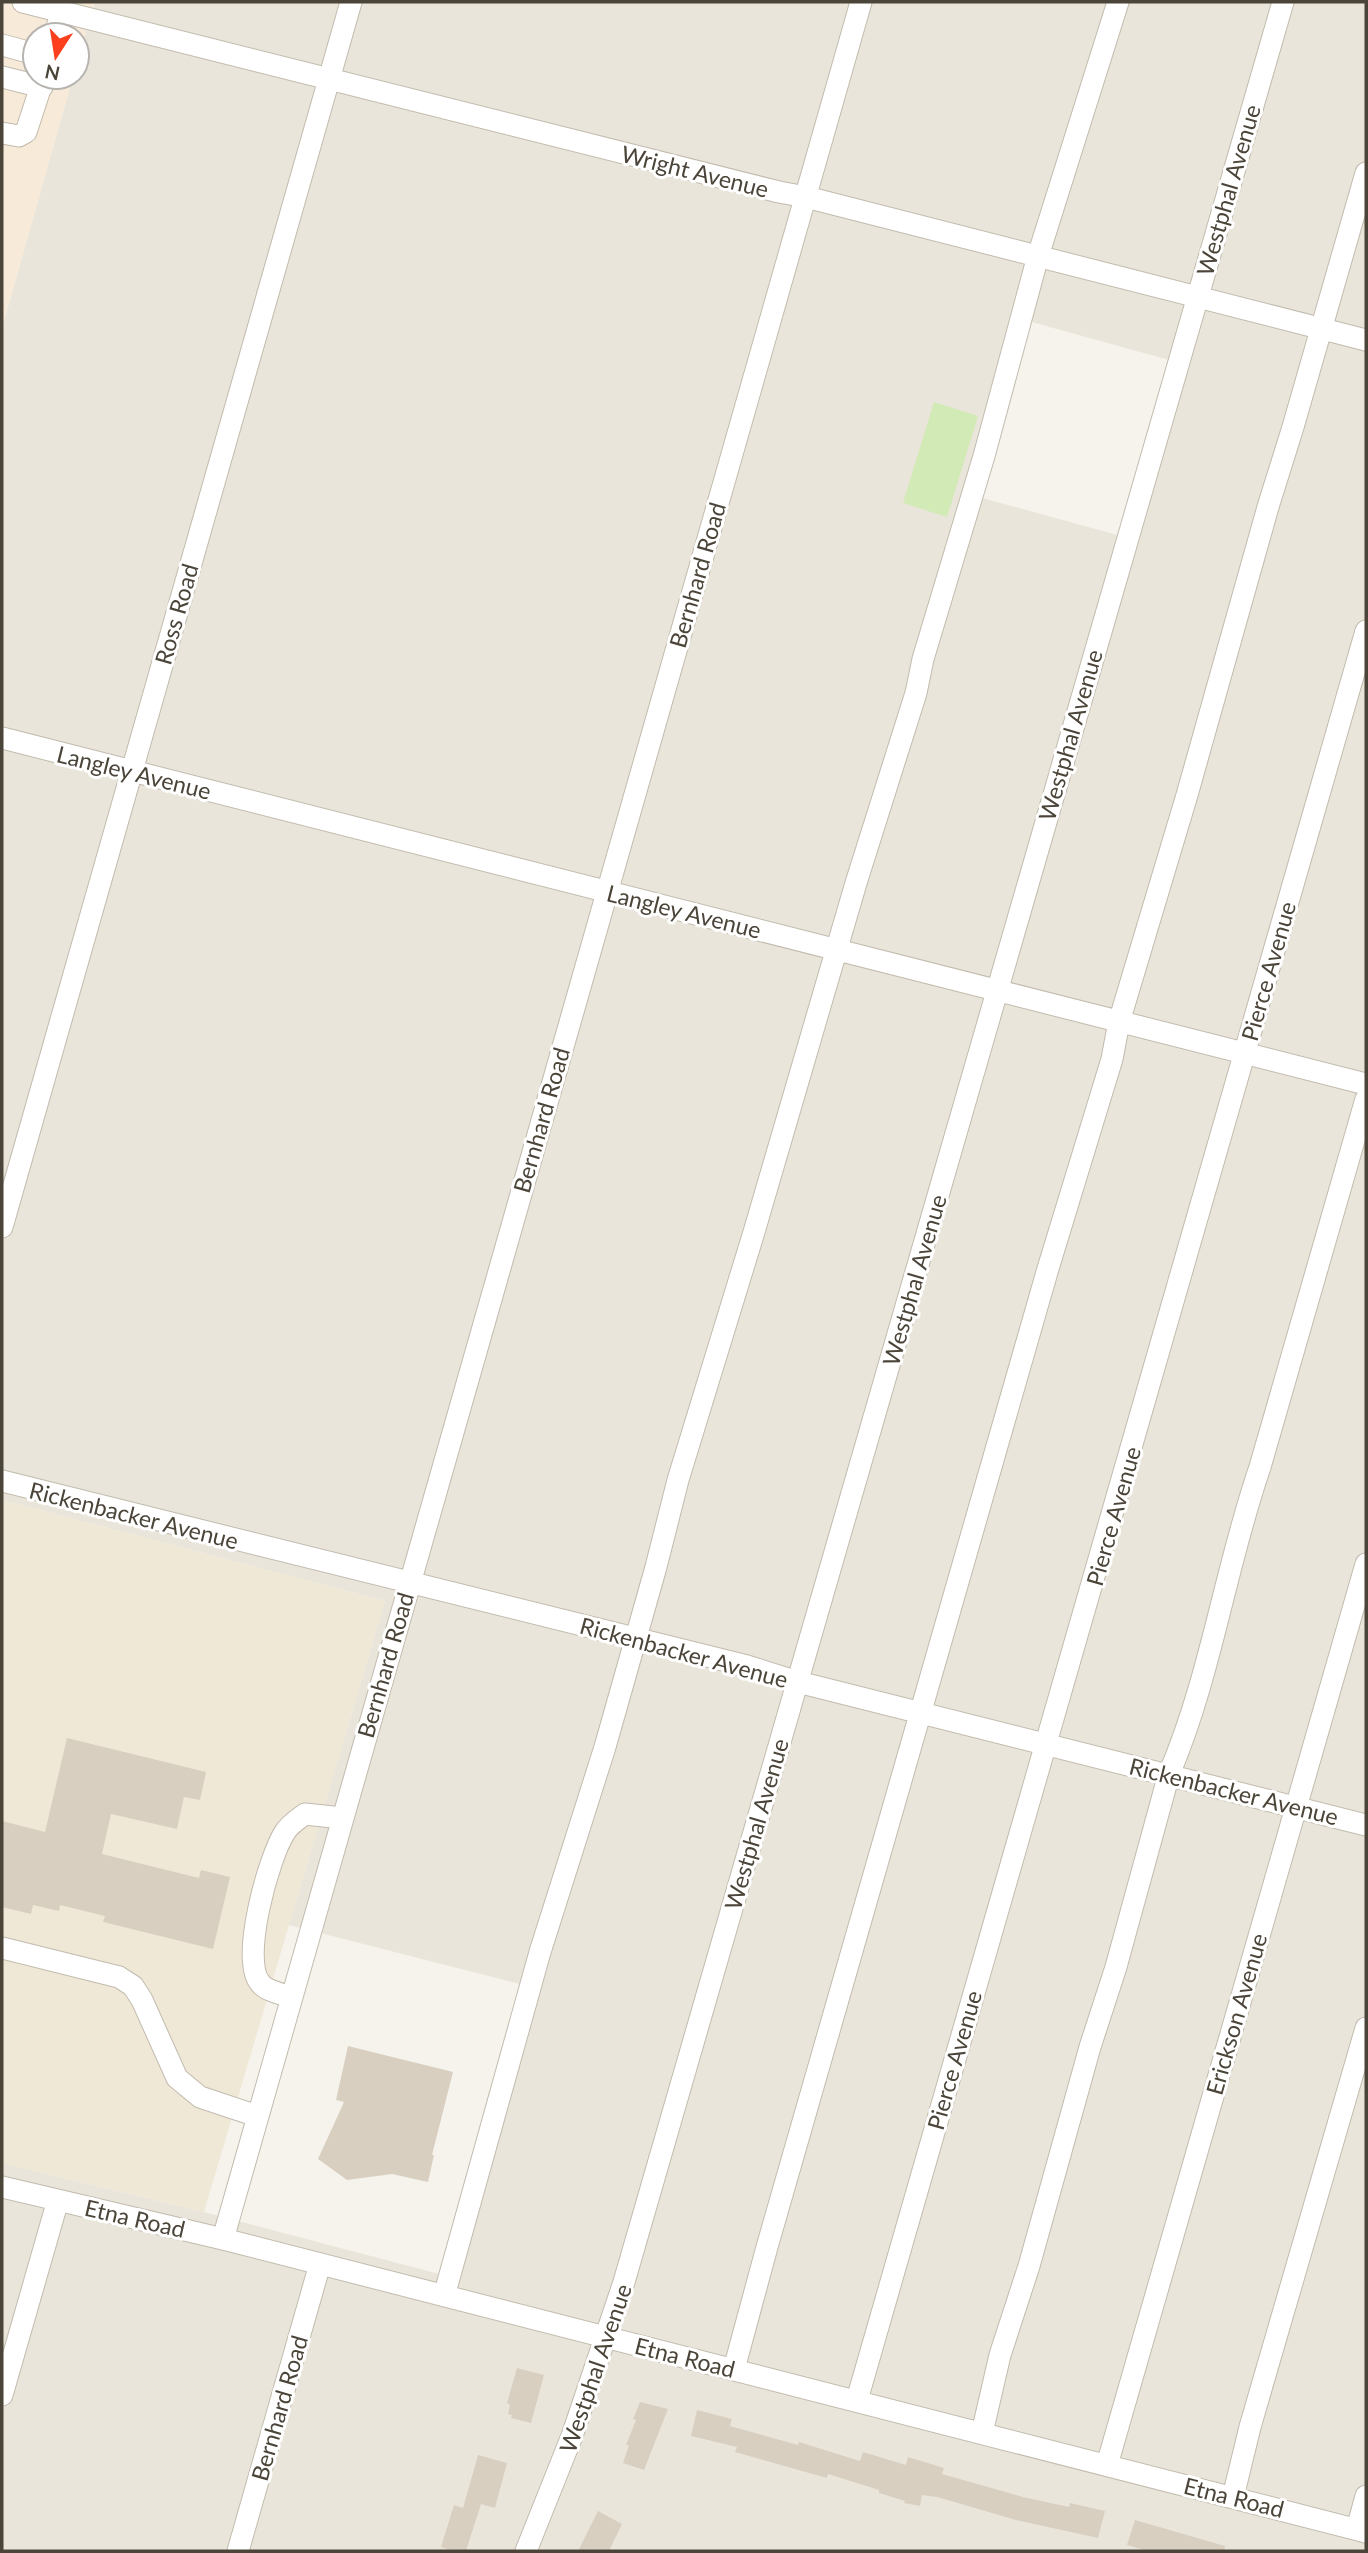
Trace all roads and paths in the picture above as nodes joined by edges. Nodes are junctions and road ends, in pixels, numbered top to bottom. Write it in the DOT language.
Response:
graph roads {
  1 [pos="23,2"];
  2 [pos="351,2"];
  3 [pos="861,2"];
  4 [pos="1118,2"];
  5 [pos="1283,2"];
  6 [pos="61,12"];
  7 [pos="59,21"];
  8 [pos="2,45"];
  9 [pos="21,50"];
  10 [pos="2,76"];
  11 [pos="21,79"];
  12 [pos="329,80"];
  13 [pos="40,91"];
  14 [pos="2,133"];
  15 [pos="1366,173"];
  16 [pos="806,197"];
  17 [pos="1038,256"];
  18 [pos="1197,297"];
  19 [pos="1322,329"];
  20 [pos="1366,340"];
  21 [pos="1366,631"];
  22 [pos="2,738"];
  23 [pos="131,771"];
  24 [pos="607,891"];
  25 [pos="837,949"];
  26 [pos="996,990"];
  27 [pos="1119,1022"];
  28 [pos="1245,1054"];
  29 [pos="1366,1084"];
  30 [pos="1366,1099"];
  31 [pos="2,1227"];
  32 [pos="2,1481"];
  33 [pos="1366,1564"];
  34 [pos="409,1582"];
  35 [pos="635,1638"];
  36 [pos="798,1682"];
  37 [pos="922,1713"];
  38 [pos="1047,1744"];
  39 [pos="1169,1774"];
  40 [pos="1296,1808"];
  41 [pos="342,1818"];
  42 [pos="1366,1825"];
  43 [pos="2,1948"];
  44 [pos="291,1997"];
  45 [pos="1366,2028"];
  46 [pos="257,2116"];
  47 [pos="2,2187"];
  48 [pos="58,2200"];
  49 [pos="222,2239"];
  50 [pos="320,2264"];
  51 [pos="444,2296"];
  52 [pos="606,2336"];
  53 [pos="734,2369"];
  54 [pos="2,2395"];
  55 [pos="857,2400"];
  56 [pos="982,2433"];
  57 [pos="1107,2465"];
  58 [pos="1366,2496"];
  59 [pos="1233,2497"];
  60 [pos="1362,2530"];
  61 [pos="238,2551"];
  62 [pos="526,2551"];
  1 -- 6 [label="street, Wright Avenue"];
  2 -- 12 [label="street, Ross Road"];
  3 -- 16 [label="street, Bernhard Road"];
  4 -- 17 [label="street"];
  5 -- 18 [label="street, Westphal Avenue"];
  6 -- 7 [label="street"];
  6 -- 12 [label="street, Wright Avenue"];
  8 -- 9 [label="street"];
  10 -- 11 [label="street"];
  12 -- 16 [label="street, Wright Avenue"];
  12 -- 23 [label="street, Ross Road"];
  13 -- 14 [label="street"];
  15 -- 19 [label="street"];
  16 -- 17 [label="street, Wright Avenue"];
  16 -- 24 [label="street, Bernhard Road"];
  17 -- 18 [label="street, Wright Avenue"];
  17 -- 25 [label="street"];
  18 -- 19 [label="street, Wright Avenue"];
  18 -- 26 [label="street, Westphal Avenue"];
  19 -- 20 [label="street, Wright Avenue"];
  19 -- 27 [label="street"];
  21 -- 28 [label="street, Pierce Avenue"];
  22 -- 23 [label="street, Langley Avenue"];
  23 -- 24 [label="street, Langley Avenue"];
  23 -- 31 [label="street, Ross Road"];
  24 -- 25 [label="street, Langley Avenue"];
  24 -- 34 [label="street, Bernhard Road"];
  25 -- 26 [label="street, Langley Avenue"];
  25 -- 35 [label="street"];
  26 -- 27 [label="street, Langley Avenue"];
  26 -- 36 [label="street, Westphal Avenue"];
  27 -- 28 [label="street, Langley Avenue"];
  27 -- 37 [label="street"];
  28 -- 29 [label="street, Langley Avenue"];
  28 -- 38 [label="street, Pierce Avenue"];
  30 -- 39 [label="street"];
  32 -- 34 [label="street, Rickenbacker Avenue"];
  33 -- 40 [label="street, Erickson Avenue"];
  34 -- 35 [label="street, Rickenbacker Avenue"];
  34 -- 41 [label="street, Bernhard Road"];
  35 -- 36 [label="street, Rickenbacker Avenue"];
  35 -- 51 [label="street"];
  36 -- 37 [label="street, Rickenbacker Avenue"];
  36 -- 52 [label="street, Westphal Avenue"];
  37 -- 38 [label="street, Rickenbacker Avenue"];
  37 -- 53 [label="street"];
  38 -- 39 [label="street, Rickenbacker Avenue"];
  38 -- 55 [label="street, Pierce Avenue"];
  39 -- 40 [label="street, Rickenbacker Avenue"];
  39 -- 56 [label="street"];
  40 -- 42 [label="street, Rickenbacker Avenue"];
  40 -- 57 [label="street, Erickson Avenue"];
  41 -- 44 [label="street, Bernhard Road"];
  41 -- 44 [label="street"];
  43 -- 46 [label="street"];
  44 -- 46 [label="street, Bernhard Road"];
  45 -- 59 [label="street"];
  46 -- 49 [label="street, Bernhard Road"];
  47 -- 48 [label="street, Etna Road"];
  48 -- 49 [label="street, Etna Road"];
  48 -- 54 [label="street"];
  49 -- 50 [label="street, Etna Road"];
  50 -- 51 [label="street, Etna Road"];
  50 -- 61 [label="street, Bernhard Road"];
  51 -- 52 [label="street, Etna Road"];
  52 -- 53 [label="street, Etna Road"];
  52 -- 62 [label="street, Westphal Avenue"];
  53 -- 55 [label="street, Etna Road"];
  55 -- 56 [label="street, Etna Road"];
  56 -- 57 [label="street, Etna Road"];
  57 -- 59 [label="street, Etna Road"];
  58 -- 60 [label="street"];
  59 -- 60 [label="street, Etna Road"];
}
